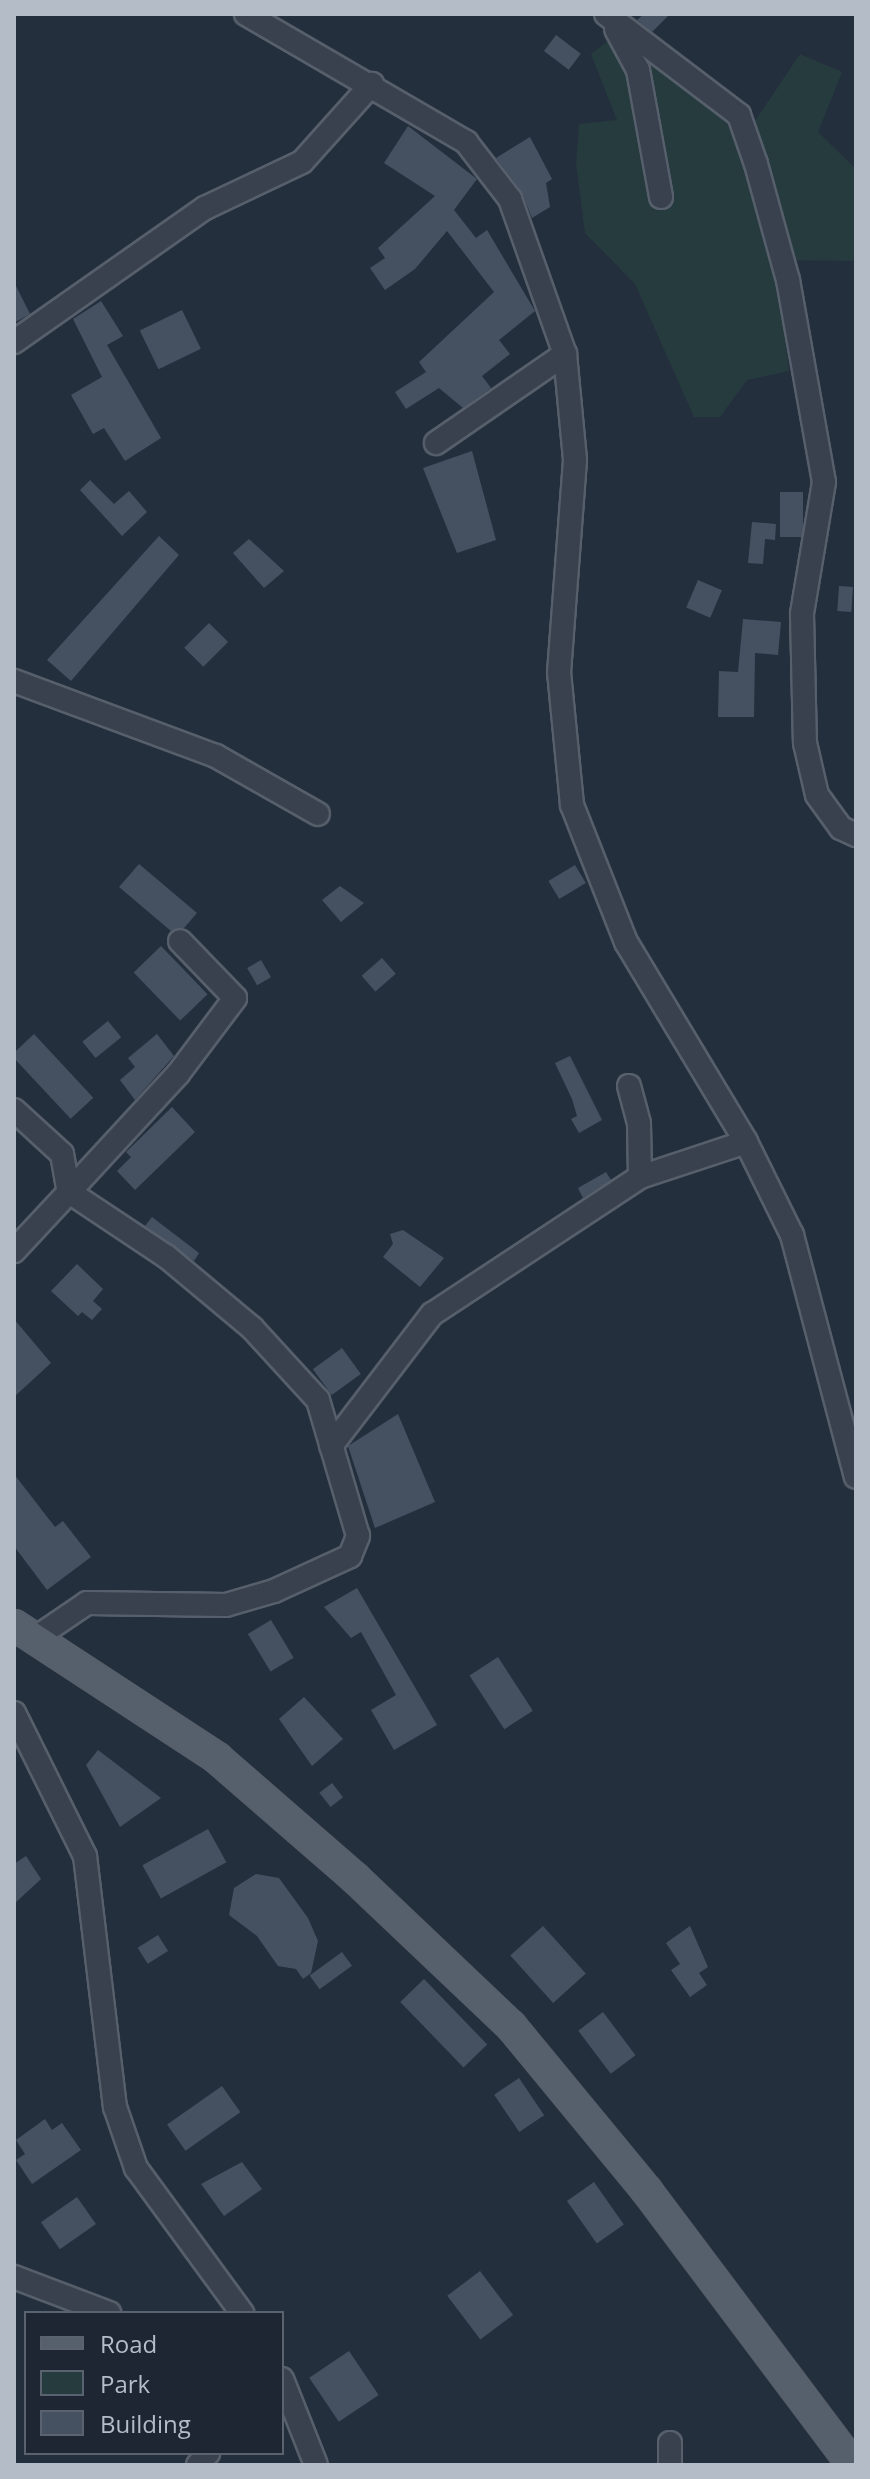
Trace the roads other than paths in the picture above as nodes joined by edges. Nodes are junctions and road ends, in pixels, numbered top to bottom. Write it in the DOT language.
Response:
graph roads {
  1 [pos="246,14"];
  2 [pos="608,16"];
  3 [pos="372,84"];
  4 [pos="661,197"];
  5 [pos="14,342"];
  6 [pos="565,354"];
  7 [pos="436,443"];
  8 [pos="14,681"];
  9 [pos="318,814"];
  10 [pos="856,835"];
  11 [pos="180,941"];
  12 [pos="629,1086"];
  13 [pos="14,1110"];
  14 [pos="746,1142"];
  15 [pos="640,1177"];
  16 [pos="69,1192"];
  17 [pos="14,1251"];
  18 [pos="331,1446"];
  19 [pos="856,1477"];
  20 [pos="24,1632"];
  21 [pos="14,1713"];
  22 [pos="14,2277"];
  23 [pos="104,2311"];
  24 [pos="241,2311"];
  25 [pos="284,2384"];
  26 [pos="316,2465"];
  27 [pos="853,2465"];
  1 -- 3 [label="street"];
  2 -- 4 [label="street"];
  2 -- 10 [label="street"];
  3 -- 5 [label="street"];
  3 -- 6 [label="street"];
  6 -- 7 [label="street"];
  6 -- 14 [label="street"];
  8 -- 9 [label="street"];
  11 -- 16 [label="street"];
  12 -- 15 [label="street"];
  13 -- 16 [label="street"];
  14 -- 15 [label="street"];
  14 -- 19 [label="street"];
  15 -- 18 [label="street"];
  16 -- 17 [label="street"];
  16 -- 18 [label="street"];
  18 -- 20 [label="street"];
  20 -- 27 [label="main road"];
  21 -- 24 [label="street"];
  22 -- 23 [label="street"];
  25 -- 26 [label="street"];
}
